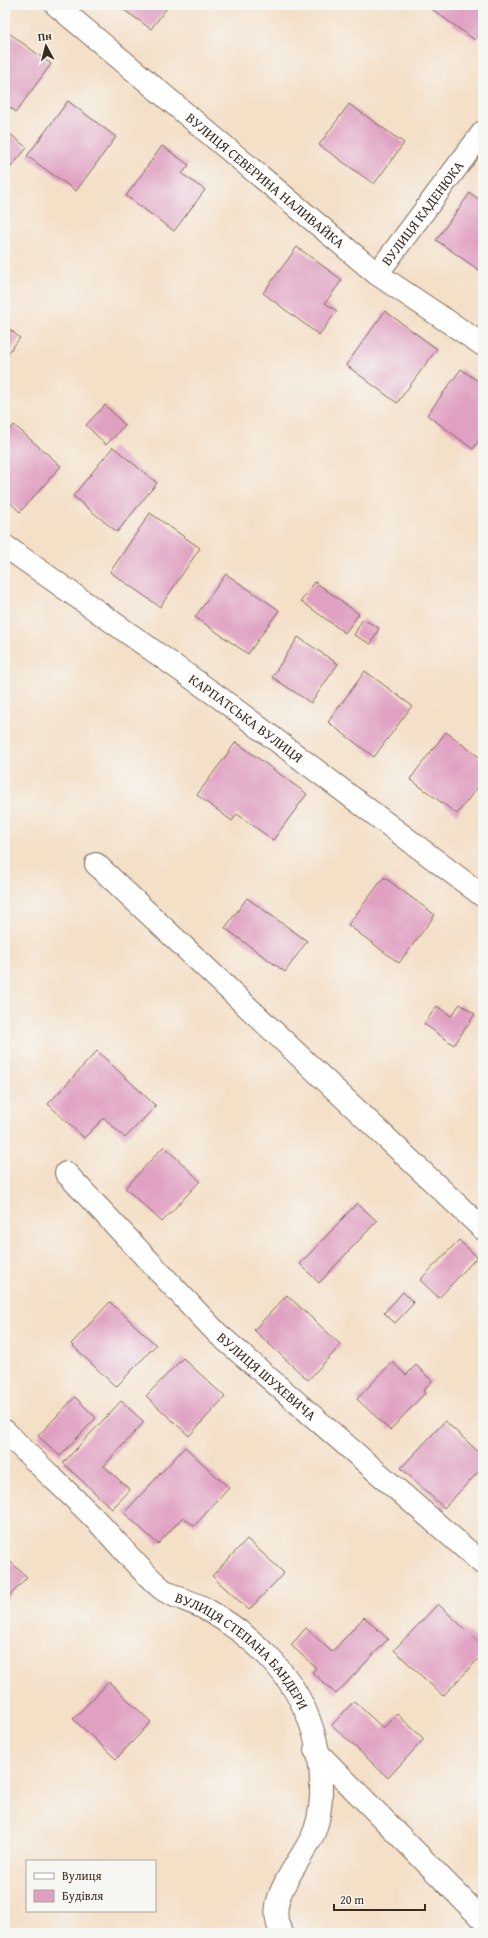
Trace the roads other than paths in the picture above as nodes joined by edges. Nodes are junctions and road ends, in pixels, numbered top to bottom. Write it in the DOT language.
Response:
graph roads {
  1 [pos="58,5"];
  2 [pos="483,132"];
  3 [pos="377,274"];
  4 [pos="483,345"];
  5 [pos="5,546"];
  6 [pos="96,864"];
  7 [pos="483,896"];
  8 [pos="66,1173"];
  9 [pos="483,1228"];
  10 [pos="5,1431"];
  11 [pos="483,1564"];
  12 [pos="315,1750"];
  13 [pos="483,1920"];
  14 [pos="282,1933"];
  1 -- 3 [label="street, ВУЛИЦЯ СЕВЕРИНА НАЛИВАЙКА"];
  2 -- 3 [label="street, ВУЛИЦЯ КАДЕНЮКА"];
  3 -- 4 [label="street, ВУЛИЦЯ СЕВЕРИНА НАЛИВАЙКА"];
  5 -- 7 [label="street, КАРПАТСЬКА ВУЛИЦЯ"];
  6 -- 9 [label="street"];
  8 -- 11 [label="street, ВУЛИЦЯ ШУХЕВИЧА"];
  10 -- 12 [label="street, ВУЛИЦЯ СТЕПАНА БАНДЕРИ"];
  12 -- 13 [label="street"];
  12 -- 14 [label="street, ВУЛИЦЯ СТЕПАНА БАНДЕРИ"];
}
